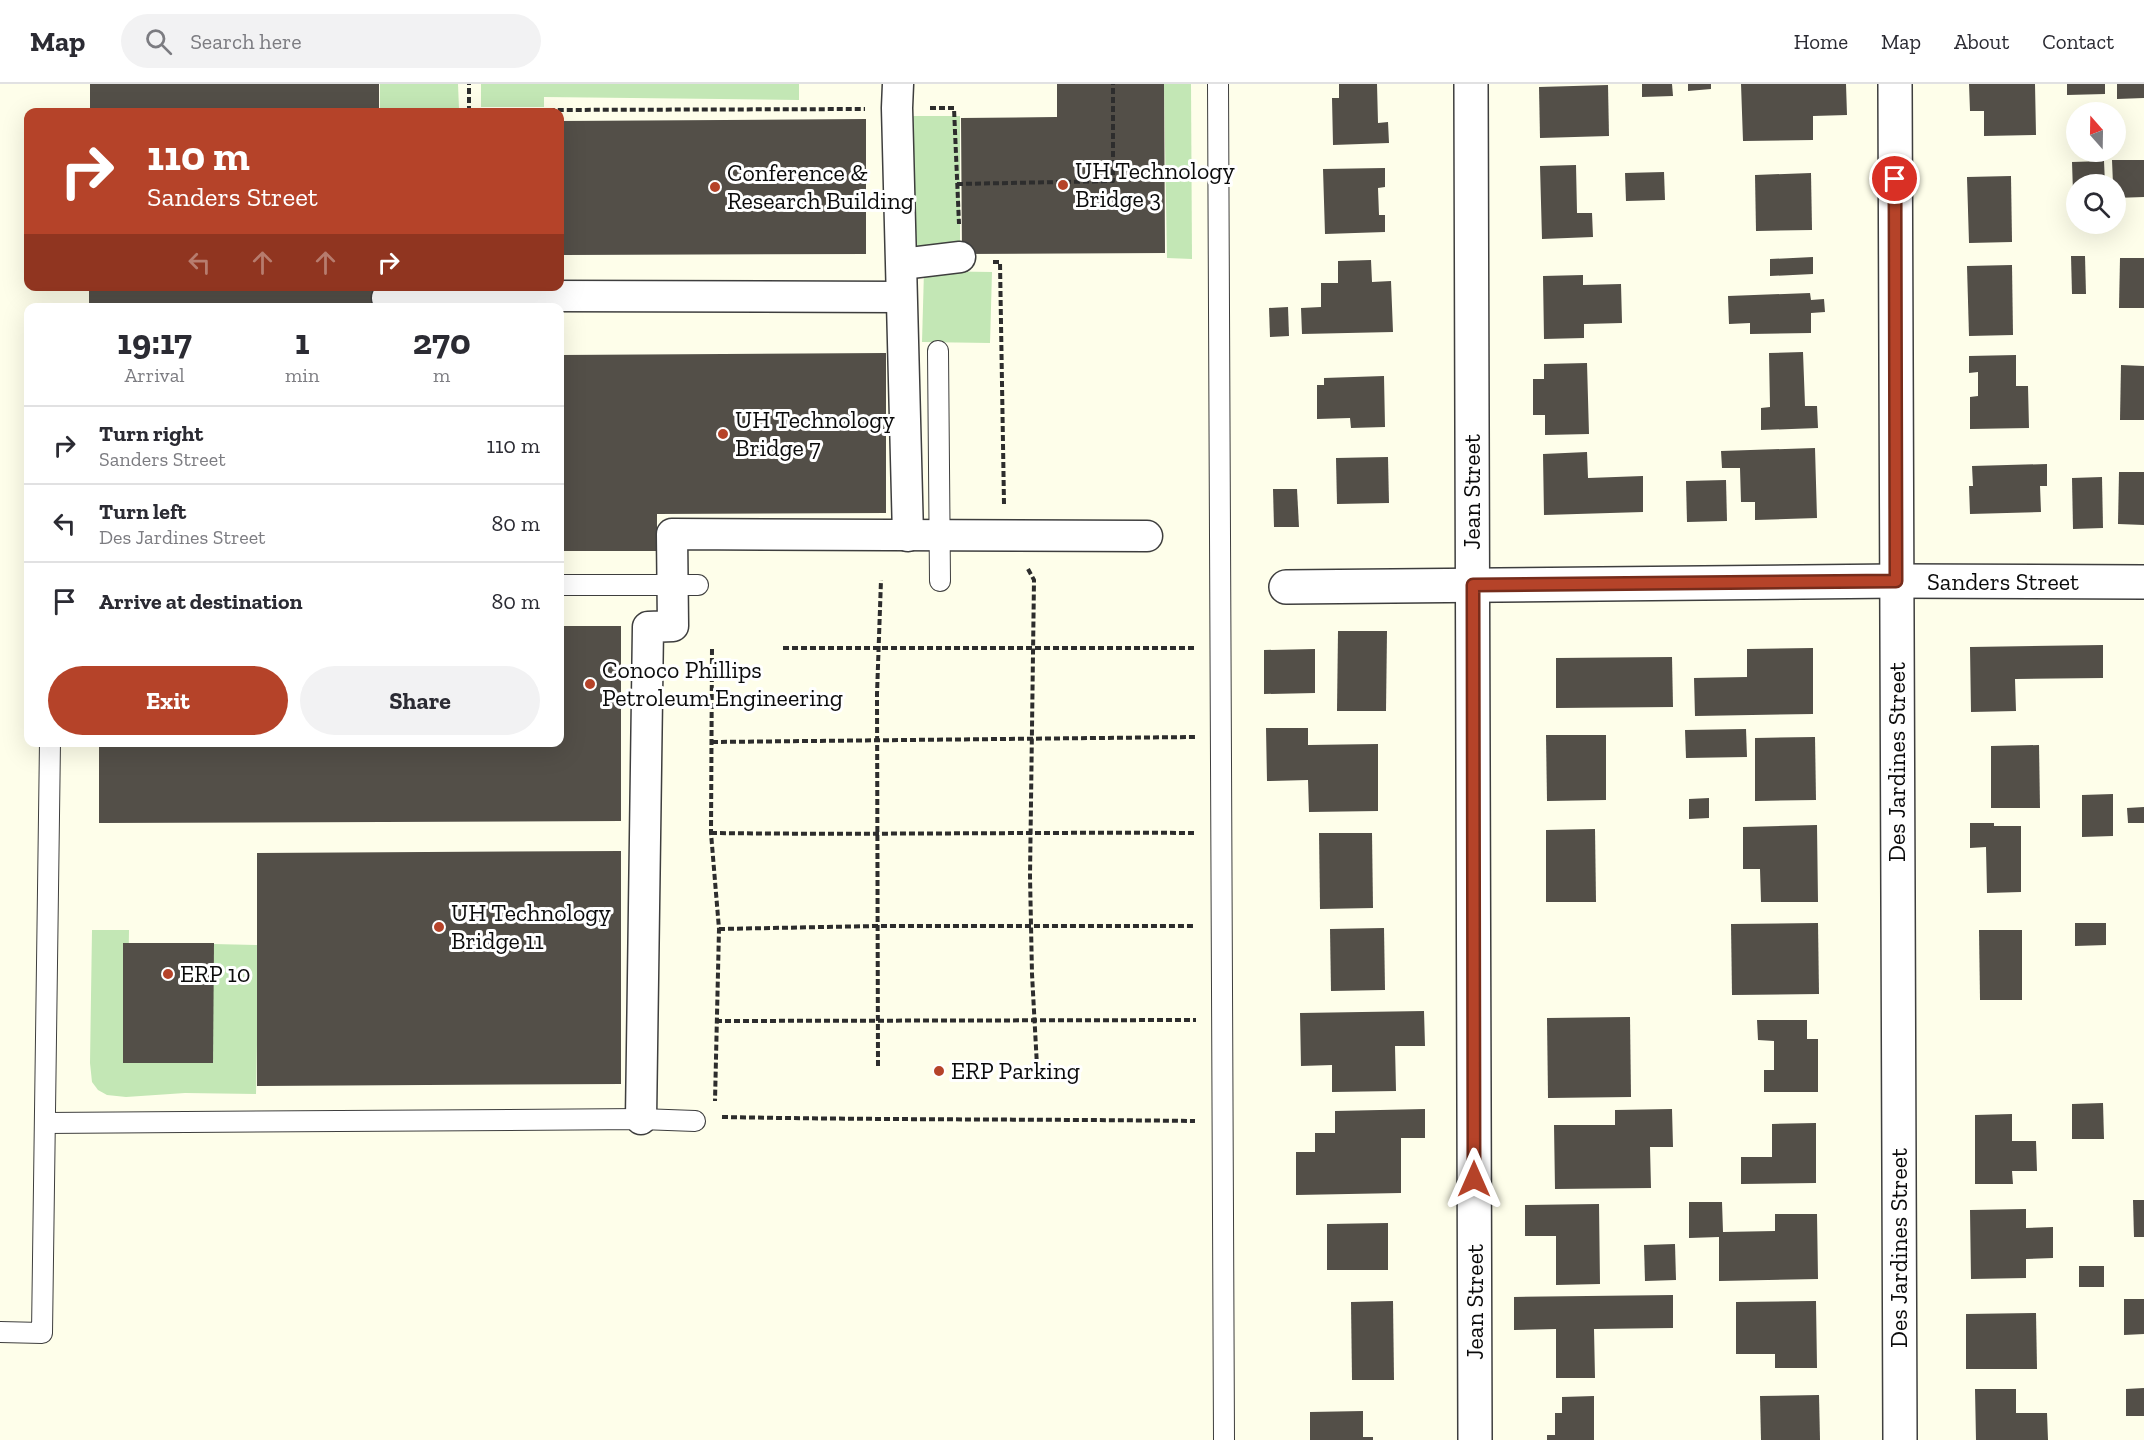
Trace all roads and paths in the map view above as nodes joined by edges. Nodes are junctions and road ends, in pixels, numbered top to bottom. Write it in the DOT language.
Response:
graph roads {
  1 [pos="469,84"];
  2 [pos="898,84"];
  3 [pos="1113,84"];
  4 [pos="1218,84"];
  5 [pos="1471,84"];
  6 [pos="1895,84"];
  7 [pos="469,108"];
  8 [pos="926,108"];
  9 [pos="863,109"];
  10 [pos="564,110"];
  11 [pos="957,184"];
  12 [pos="960,257"];
  13 [pos="902,264"];
  14 [pos="901,297"];
  15 [pos="387,298"];
  16 [pos="938,351"];
  17 [pos="1009,534"];
  18 [pos="940,535"];
  19 [pos="908,536"];
  20 [pos="1147,536"];
  21 [pos="881,580"];
  22 [pos="940,581"];
  23 [pos="1896,581"];
  24 [pos="2144,582"];
  25 [pos="564,585"];
  26 [pos="685,585"];
  27 [pos="1473,585"];
  28 [pos="1286,587"];
  29 [pos="783,648"];
  30 [pos="879,648"];
  31 [pos="1197,648"];
  32 [pos="1033,649"];
  33 [pos="712,650"];
  34 [pos="1032,737"];
  35 [pos="1197,737"];
  36 [pos="877,739"];
  37 [pos="712,742"];
  38 [pos="50,747"];
  39 [pos="1030,832"];
  40 [pos="711,833"];
  41 [pos="1198,834"];
  42 [pos="877,835"];
  43 [pos="1199,916"];
  44 [pos="877,926"];
  45 [pos="1031,927"];
  46 [pos="719,928"];
  47 [pos="877,1020"];
  48 [pos="1035,1020"];
  49 [pos="1199,1020"];
  50 [pos="716,1021"];
  51 [pos="878,1066"];
  52 [pos="1037,1066"];
  53 [pos="715,1105"];
  54 [pos="715,1117"];
  55 [pos="641,1119"];
  56 [pos="695,1121"];
  57 [pos="1200,1121"];
  58 [pos="45,1123"];
  59 [pos="0,1332"];
  60 [pos="1224,1440"];
  61 [pos="1475,1440"];
  62 [pos="1900,1440"];
  1 -- 7 [label="path"];
  2 -- 13 [label="street"];
  3 -- 11 [label="path"];
  4 -- 60 [label="lane"];
  5 -- 27 [label="street, Jean Street"];
  6 -- 23 [label="street, Des Jardines Street"];
  8 -- 11 [label="path"];
  9 -- 10 [label="path"];
  11 -- 12 [label="path"];
  12 -- 13 [label="street"];
  12 -- 17 [label="path"];
  13 -- 14 [label="street"];
  14 -- 15 [label="street"];
  14 -- 19 [label="street"];
  16 -- 18 [label="lane"];
  17 -- 18 [label="street"];
  17 -- 20 [label="street"];
  17 -- 32 [label="path"];
  18 -- 19 [label="street"];
  18 -- 22 [label="lane"];
  19 -- 26 [label="street"];
  21 -- 30 [label="path"];
  23 -- 24 [label="street, Sanders Street"];
  23 -- 27 [label="street, Sanders Street"];
  23 -- 62 [label="street, Des Jardines Street"];
  25 -- 26 [label="lane"];
  26 -- 55 [label="street"];
  27 -- 28 [label="street, Sanders Street"];
  27 -- 61 [label="street, Jean Street"];
  29 -- 30 [label="path"];
  30 -- 32 [label="path"];
  30 -- 36 [label="path"];
  31 -- 32 [label="path"];
  32 -- 34 [label="path"];
  33 -- 37 [label="path"];
  34 -- 35 [label="path"];
  34 -- 36 [label="path"];
  34 -- 39 [label="path"];
  36 -- 37 [label="path"];
  36 -- 42 [label="path"];
  37 -- 40 [label="path"];
  38 -- 58 [label="lane"];
  39 -- 41 [label="path"];
  39 -- 42 [label="path"];
  39 -- 45 [label="path"];
  40 -- 42 [label="path"];
  40 -- 46 [label="path"];
  42 -- 44 [label="path"];
  43 -- 45 [label="path"];
  44 -- 45 [label="path"];
  44 -- 46 [label="path"];
  44 -- 47 [label="path"];
  45 -- 48 [label="path"];
  46 -- 50 [label="path"];
  47 -- 48 [label="path"];
  47 -- 50 [label="path"];
  47 -- 51 [label="path"];
  48 -- 49 [label="path"];
  48 -- 52 [label="path"];
  50 -- 53 [label="path"];
  54 -- 57 [label="path"];
  55 -- 56 [label="lane"];
  55 -- 58 [label="lane"];
  58 -- 59 [label="lane"];
}
